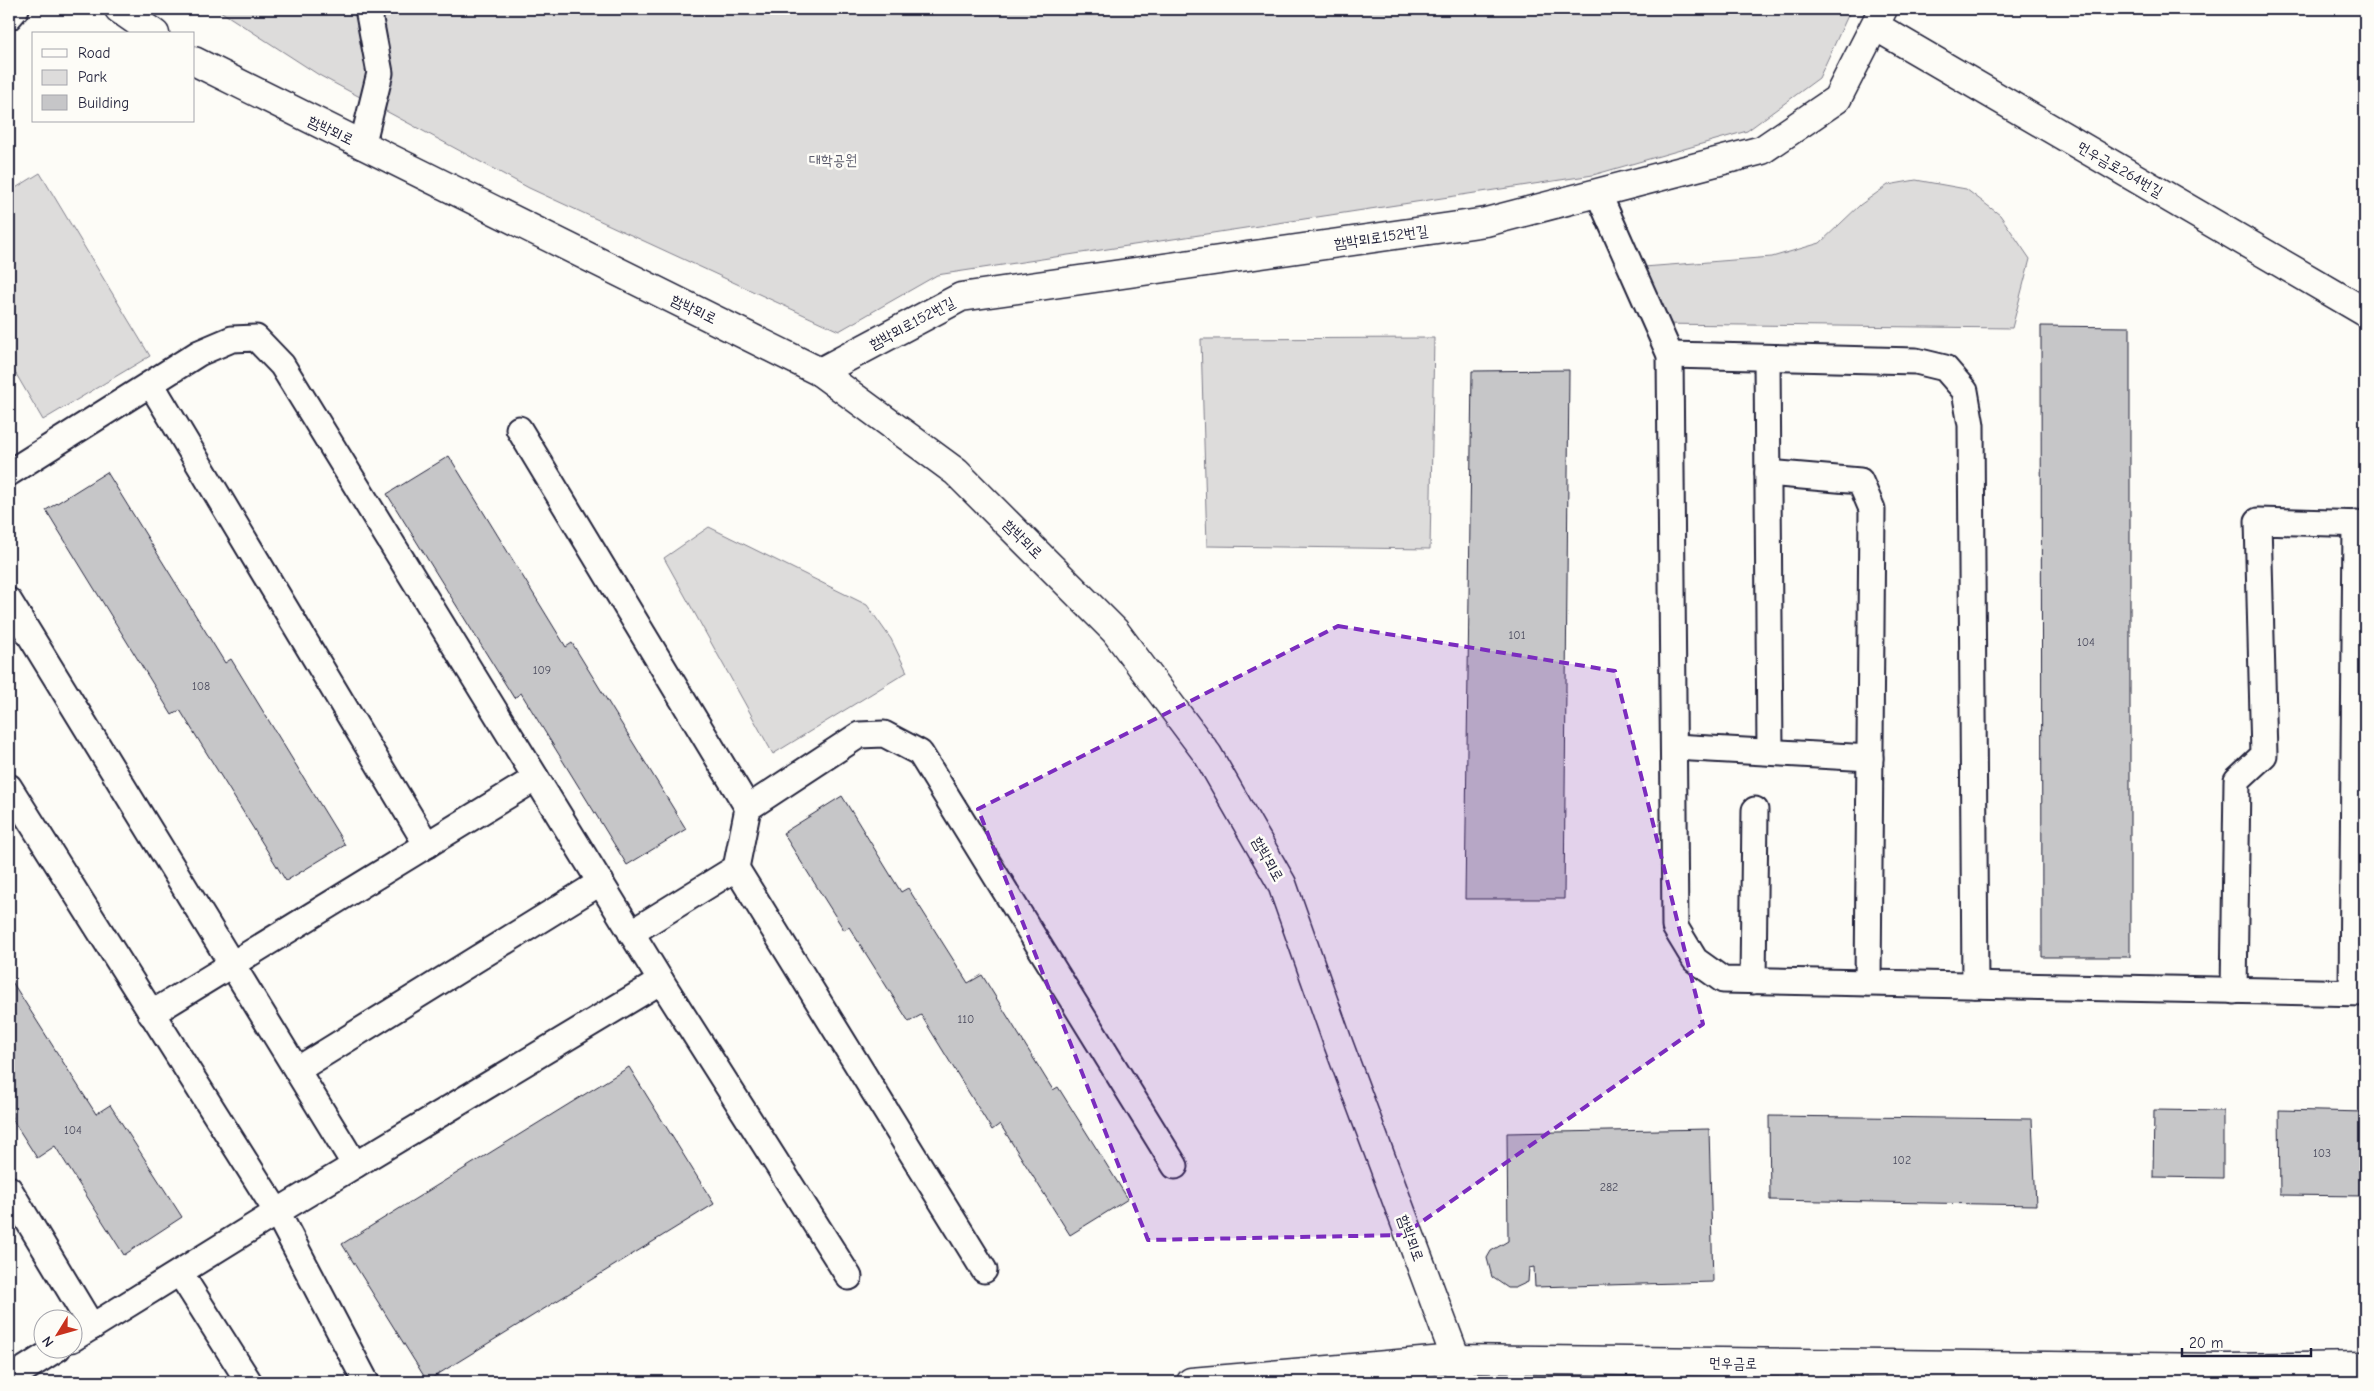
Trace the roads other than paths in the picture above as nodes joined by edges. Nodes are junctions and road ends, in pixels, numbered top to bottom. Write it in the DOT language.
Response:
graph roads {
  1 [pos="16,9"];
  2 [pos="119,9"];
  3 [pos="368,9"];
  4 [pos="9,17"];
  5 [pos="1879,18"];
  6 [pos="152,32"];
  7 [pos="195,62"];
  8 [pos="362,146"];
  9 [pos="1598,193"];
  10 [pos="2365,312"];
  11 [pos="1670,355"];
  12 [pos="1767,358"];
  13 [pos="820,372"];
  14 [pos="150,384"];
  15 [pos="520,429"];
  16 [pos="9,473"];
  17 [pos="1768,473"];
  18 [pos="2361,523"];
  19 [pos="9,601"];
  20 [pos="1674,747"];
  21 [pos="1770,752"];
  22 [pos="1870,758"];
  23 [pos="536,778"];
  24 [pos="9,787"];
  25 [pos="748,808"];
  26 [pos="1755,810"];
  27 [pos="427,845"];
  28 [pos="736,868"];
  29 [pos="601,882"];
  30 [pos="632,933"];
  31 [pos="232,965"];
  32 [pos="661,981"];
  33 [pos="1753,981"];
  34 [pos="1868,983"];
  35 [pos="1975,985"];
  36 [pos="2234,991"];
  37 [pos="2358,992"];
  38 [pos="151,1014"];
  39 [pos="297,1070"];
  40 [pos="355,1165"];
  41 [pos="1175,1166"];
  42 [pos="9,1189"];
  43 [pos="276,1212"];
  44 [pos="984,1270"];
  45 [pos="180,1273"];
  46 [pos="849,1277"];
  47 [pos="69,1308"];
  48 [pos="82,1333"];
  49 [pos="42,1358"];
  50 [pos="2365,1366"];
  51 [pos="1459,1371"];
  52 [pos="9,1379"];
  53 [pos="250,1382"];
  54 [pos="366,1382"];
  55 [pos="1191,1382"];
  1 -- 4 [label="lane"];
  2 -- 6 [label="main road"];
  3 -- 8 [label="lane"];
  5 -- 9 [label="main road, 함박뫼로152번길"];
  5 -- 10 [label="main road, 먼우금로264번길"];
  7 -- 8 [label="main road, 함박뫼로"];
  8 -- 13 [label="main road, 함박뫼로"];
  9 -- 11 [label="lane"];
  9 -- 13 [label="main road, 함박뫼로152번길"];
  11 -- 12 [label="lane"];
  11 -- 20 [label="lane"];
  12 -- 17 [label="lane"];
  12 -- 35 [label="lane"];
  13 -- 51 [label="main road, 함박뫼로"];
  14 -- 16 [label="lane"];
  14 -- 23 [label="lane"];
  14 -- 27 [label="lane"];
  15 -- 25 [label="lane"];
  17 -- 21 [label="lane"];
  17 -- 22 [label="lane"];
  18 -- 36 [label="lane"];
  18 -- 37 [label="lane"];
  19 -- 31 [label="lane"];
  20 -- 21 [label="lane"];
  20 -- 33 [label="lane"];
  21 -- 22 [label="lane"];
  22 -- 34 [label="lane"];
  23 -- 27 [label="lane"];
  23 -- 29 [label="lane"];
  24 -- 38 [label="lane"];
  25 -- 28 [label="lane"];
  25 -- 41 [label="lane"];
  26 -- 33 [label="lane"];
  27 -- 31 [label="lane"];
  28 -- 30 [label="lane"];
  28 -- 44 [label="lane"];
  29 -- 30 [label="lane"];
  29 -- 39 [label="lane"];
  30 -- 32 [label="lane"];
  31 -- 38 [label="lane"];
  31 -- 39 [label="lane"];
  32 -- 40 [label="lane"];
  32 -- 46 [label="lane"];
  33 -- 34 [label="lane"];
  34 -- 35 [label="lane"];
  35 -- 36 [label="lane"];
  36 -- 37 [label="lane"];
  38 -- 43 [label="lane"];
  39 -- 40 [label="lane"];
  40 -- 43 [label="lane"];
  42 -- 47 [label="lane"];
  43 -- 45 [label="lane"];
  43 -- 54 [label="lane"];
  45 -- 48 [label="lane"];
  45 -- 53 [label="lane"];
  49 -- 52 [label="lane"];
  50 -- 51 [label="main road, 먼우금로"];
  51 -- 55 [label="main road, 먼우금로"];
}
